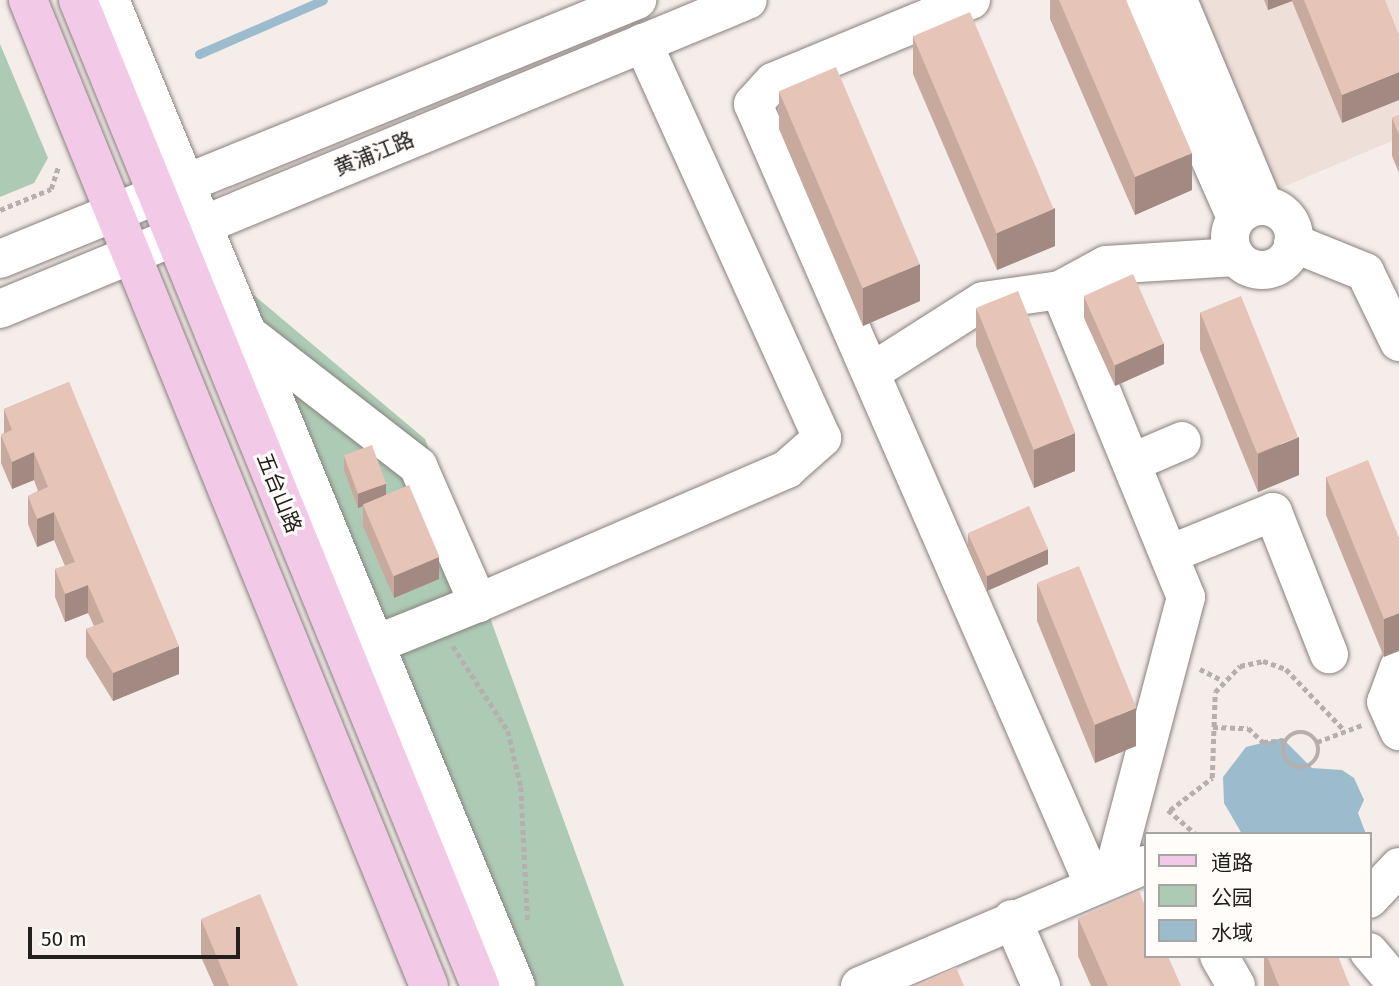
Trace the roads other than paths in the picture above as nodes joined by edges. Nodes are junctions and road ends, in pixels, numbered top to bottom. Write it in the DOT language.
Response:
graph roads {
  1 [pos="28,0"];
  2 [pos="78,0"];
  3 [pos="110,0"];
  4 [pos="637,0"];
  5 [pos="748,0"];
  6 [pos="971,0"];
  7 [pos="1140,0"];
  8 [pos="1178,0"];
  9 [pos="643,43"];
  10 [pos="171,188"];
  11 [pos="115,212"];
  12 [pos="1250,212"];
  13 [pos="188,231"];
  14 [pos="1293,243"];
  15 [pos="132,255"];
  16 [pos="1236,257"];
  17 [pos="0,259"];
  18 [pos="1060,290"];
  19 [pos="1391,301"];
  20 [pos="0,309"];
  21 [pos="251,337"];
  22 [pos="1399,342"];
  23 [pos="873,371"];
  24 [pos="1182,441"];
  25 [pos="1133,462"];
  26 [pos="1172,553"];
  27 [pos="478,603"];
  28 [pos="361,650"];
  29 [pos="1329,654"];
  30 [pos="1399,667"];
  31 [pos="1394,724"];
  32 [pos="1399,867"];
  33 [pos="1117,874"];
  34 [pos="1371,897"];
  35 [pos="1012,919"];
  36 [pos="1371,954"];
  37 [pos="1220,958"];
  38 [pos="429,986"];
  39 [pos="480,986"];
  40 [pos="516,986"];
  41 [pos="860,986"];
  42 [pos="1041,986"];
  43 [pos="1236,986"];
  44 [pos="1398,986"];
  1 -- 11 [label="main road"];
  2 -- 10 [label="main road, 五台山路"];
  3 -- 10 [label="street"];
  4 -- 10 [label="street"];
  5 -- 9 [label="street, 黄浦江路"];
  6 -- 23 [label="street"];
  7 -- 12 [label="street"];
  8 -- 12 [label="street"];
  9 -- 13 [label="street, 黄浦江路"];
  9 -- 27 [label="street"];
  10 -- 11 [label="street"];
  10 -- 13 [label="main road, 五台山路"];
  11 -- 15 [label="main road"];
  11 -- 17 [label="street"];
  12 -- 14 [label="street"];
  12 -- 16 [label="street"];
  13 -- 15 [label="street, 黄浦江路"];
  13 -- 21 [label="street"];
  13 -- 28 [label="main road, 五台山路"];
  14 -- 16 [label="street"];
  14 -- 19 [label="street"];
  15 -- 20 [label="street, 黄浦江路"];
  15 -- 38 [label="main road"];
  16 -- 18 [label="street"];
  18 -- 23 [label="street"];
  18 -- 25 [label="street"];
  19 -- 22 [label="street"];
  21 -- 27 [label="street"];
  21 -- 28 [label="street"];
  23 -- 33 [label="street"];
  24 -- 25 [label="street"];
  25 -- 26 [label="street"];
  26 -- 29 [label="street"];
  26 -- 33 [label="street"];
  27 -- 28 [label="street"];
  28 -- 39 [label="main road, 五台山路"];
  28 -- 40 [label="street"];
  30 -- 31 [label="street"];
  32 -- 34 [label="street"];
  33 -- 35 [label="street"];
  35 -- 41 [label="street"];
  35 -- 42 [label="street"];
  36 -- 44 [label="street"];
  37 -- 43 [label="street"];
}
